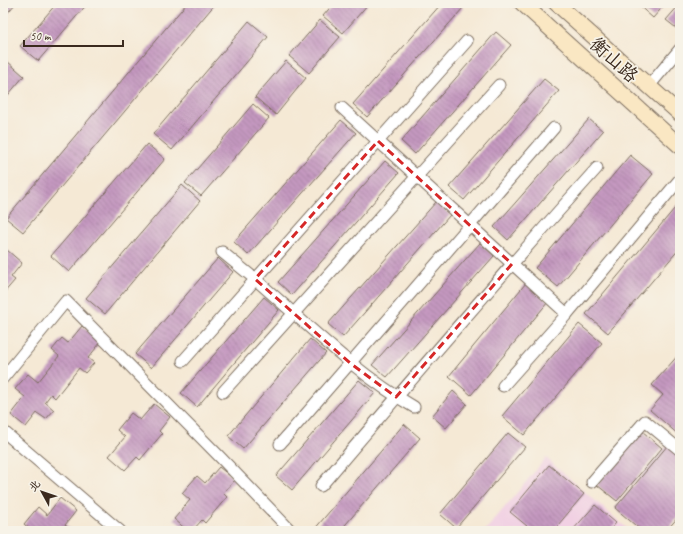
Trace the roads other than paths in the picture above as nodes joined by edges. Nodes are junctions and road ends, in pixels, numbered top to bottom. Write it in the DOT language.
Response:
graph roads {
  1 [pos="522,3"];
  2 [pos="556,3"];
  3 [pos="467,41"];
  4 [pos="680,49"];
  5 [pos="499,85"];
  6 [pos="649,86"];
  7 [pos="342,108"];
  8 [pos="680,114"];
  9 [pos="554,128"];
  10 [pos="378,141"];
  11 [pos="680,146"];
  12 [pos="597,168"];
  13 [pos="417,176"];
  14 [pos="680,179"];
  15 [pos="470,225"];
  16 [pos="222,252"];
  17 [pos="512,264"];
  18 [pos="255,279"];
  19 [pos="293,313"];
  20 [pos="567,314"];
  21 [pos="183,361"];
  22 [pos="350,363"];
  23 [pos="3,378"];
  24 [pos="503,386"];
  25 [pos="223,392"];
  26 [pos="396,397"];
  27 [pos="414,407"];
  28 [pos="3,430"];
  29 [pos="280,444"];
  30 [pos="680,450"];
  31 [pos="592,482"];
  32 [pos="321,486"];
  33 [pos="120,531"];
  34 [pos="291,531"];
  1 -- 11 [label="street, 衡山路"];
  2 -- 6 [label="street, 衡山路"];
  3 -- 10 [label="street"];
  4 -- 6 [label="street"];
  5 -- 13 [label="street"];
  6 -- 8 [label="street, 衡山路"];
  7 -- 10 [label="street"];
  9 -- 15 [label="street"];
  10 -- 13 [label="street"];
  10 -- 18 [label="street"];
  12 -- 17 [label="street"];
  13 -- 15 [label="street"];
  13 -- 19 [label="street"];
  14 -- 20 [label="street"];
  15 -- 17 [label="street"];
  15 -- 22 [label="street"];
  16 -- 18 [label="street"];
  17 -- 20 [label="street"];
  17 -- 26 [label="street"];
  18 -- 19 [label="street"];
  18 -- 21 [label="street"];
  19 -- 22 [label="street"];
  19 -- 25 [label="street"];
  20 -- 24 [label="street"];
  22 -- 26 [label="street"];
  22 -- 29 [label="street"];
  23 -- 34 [label="street"];
  26 -- 27 [label="street"];
  26 -- 32 [label="street"];
  28 -- 33 [label="street"];
  30 -- 31 [label="street"];
}
